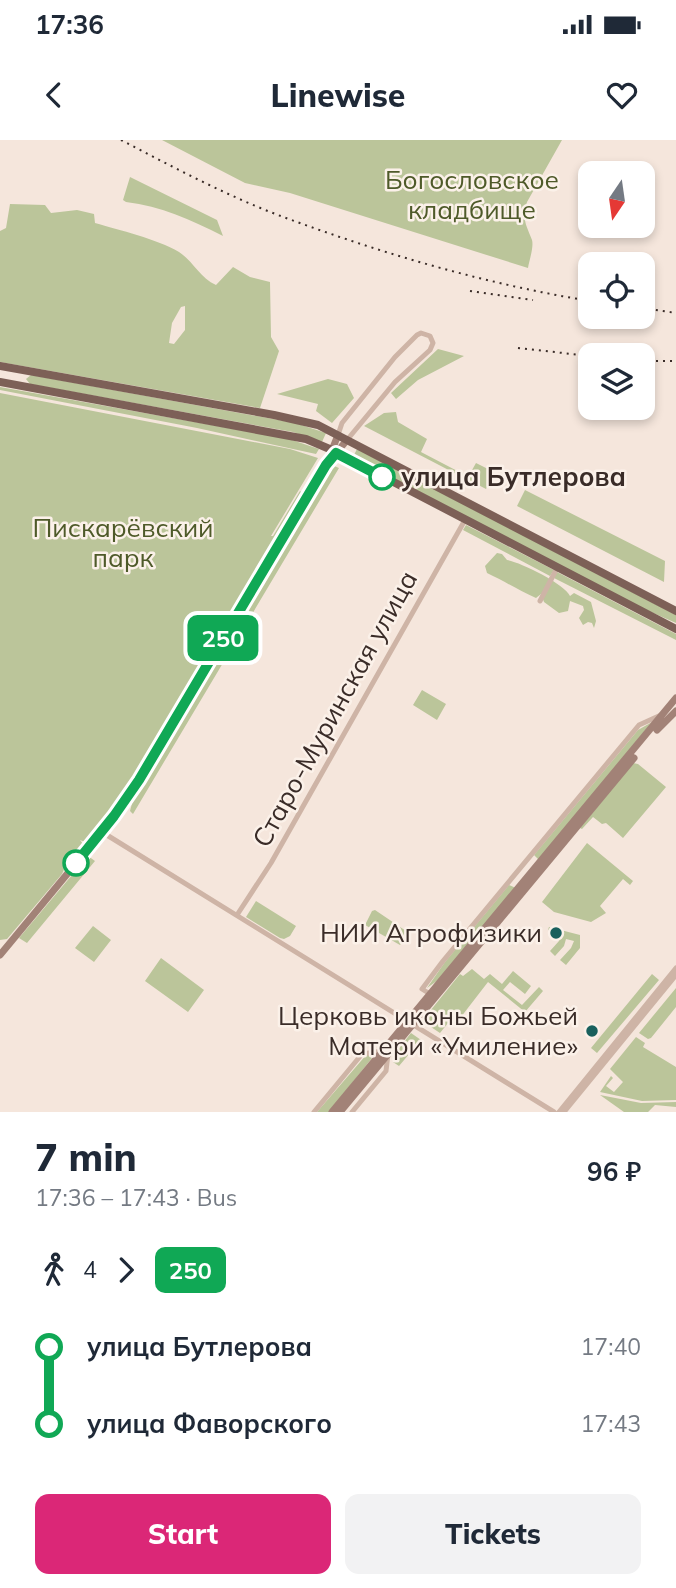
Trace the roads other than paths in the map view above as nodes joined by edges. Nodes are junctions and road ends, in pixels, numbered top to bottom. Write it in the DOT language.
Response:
graph roads {
  1 [pos="0,366"];
  2 [pos="22,370"];
  3 [pos="0,382"];
  4 [pos="18,386"];
  5 [pos="338,435"];
  6 [pos="347,440"];
  7 [pos="334,452"];
  8 [pos="465,520"];
  9 [pos="557,568"];
  10 [pos="540,601"];
  11 [pos="676,611"];
  12 [pos="676,629"];
  13 [pos="676,698"];
  14 [pos="676,711"];
  15 [pos="664,714"];
  16 [pos="102,832"];
  17 [pos="237,915"];
  18 [pos="0,955"];
  19 [pos="676,968"];
  20 [pos="676,975"];
  21 [pos="430,994"];
  22 [pos="411,1022"];
  23 [pos="386,1053"];
  24 [pos="314,1112"];
  25 [pos="332,1112"];
  26 [pos="340,1112"];
  27 [pos="352,1112"];
  28 [pos="559,1112"];
  1 -- 2 [label="main road"];
  2 -- 4 [label="main road"];
  2 -- 5 [label="main road"];
  3 -- 4 [label="main road"];
  4 -- 7 [label="main road"];
  5 -- 6 [label="main road"];
  5 -- 6 [label="street"];
  5 -- 7 [label="main road"];
  6 -- 7 [label="main road"];
  6 -- 11 [label="main road"];
  7 -- 8 [label="main road"];
  7 -- 16 [label="main road"];
  8 -- 9 [label="main road"];
  8 -- 17 [label="street, Старо-Муринская улица"];
  9 -- 10 [label="street"];
  9 -- 12 [label="main road"];
  13 -- 15 [label="main road"];
  14 -- 22 [label="main road"];
  15 -- 21 [label="main road"];
  15 -- 21 [label="street"];
  16 -- 17 [label="street"];
  16 -- 18 [label="main road"];
  17 -- 22 [label="street"];
  19 -- 28 [label="street"];
  20 -- 28 [label="street"];
  21 -- 22 [label="main road"];
  22 -- 23 [label="main road"];
  22 -- 28 [label="street"];
  23 -- 24 [label="street"];
  23 -- 25 [label="main road"];
  23 -- 26 [label="main road"];
  23 -- 27 [label="street"];
}
